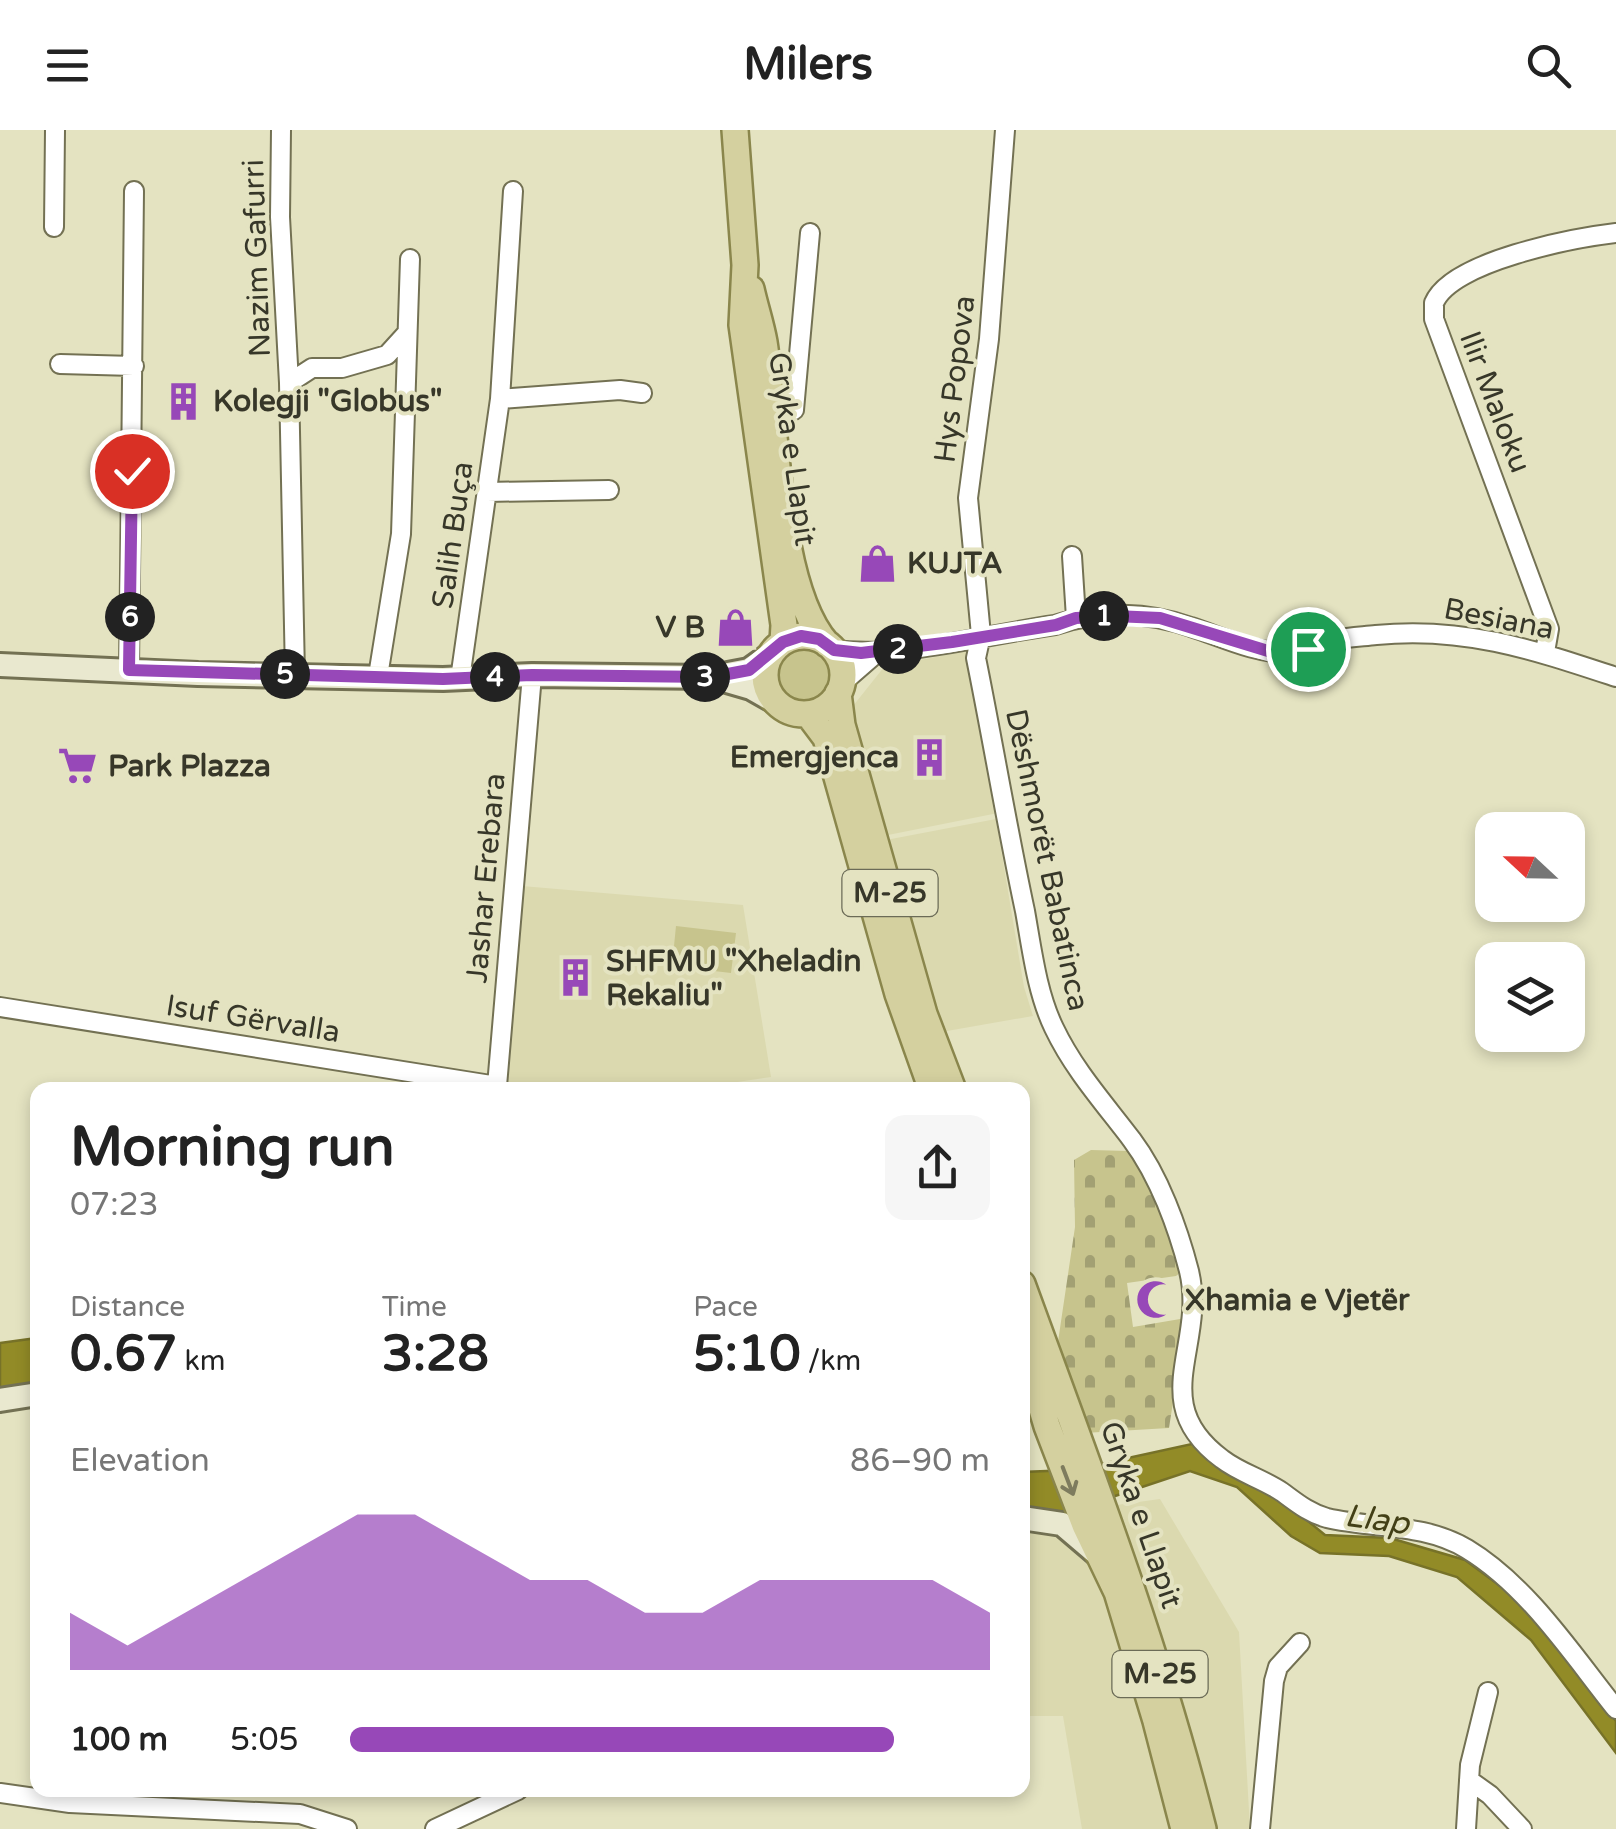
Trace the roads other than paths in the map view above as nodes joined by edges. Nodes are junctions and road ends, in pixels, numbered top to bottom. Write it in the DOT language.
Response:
graph roads {
  1 [pos="55,130"];
  2 [pos="281,130"];
  3 [pos="735,130"];
  4 [pos="1005,130"];
  5 [pos="134,191"];
  6 [pos="513,194"];
  7 [pos="54,227"];
  8 [pos="810,233"];
  9 [pos="1616,233"];
  10 [pos="410,260"];
  11 [pos="745,265"];
  12 [pos="407,333"];
  13 [pos="60,364"];
  14 [pos="134,366"];
  15 [pos="290,383"];
  16 [pos="642,392"];
  17 [pos="500,399"];
  18 [pos="770,401"];
  19 [pos="608,490"];
  20 [pos="487,492"];
  21 [pos="1072,556"];
  22 [pos="1076,618"];
  23 [pos="981,635"];
  24 [pos="830,647"];
  25 [pos="777,648"];
  26 [pos="880,651"];
  27 [pos="1545,652"];
  28 [pos="0,665"];
  29 [pos="129,670"];
  30 [pos="295,674"];
  31 [pos="532,675"];
  32 [pos="378,676"];
  33 [pos="712,677"];
  34 [pos="1616,677"];
  35 [pos="460,678"];
  36 [pos="840,688"];
  37 [pos="774,701"];
  38 [pos="808,714"];
  39 [pos="0,1007"];
  40 [pos="473,1082"];
  41 [pos="498,1082"];
  42 [pos="929,1082"];
  43 [pos="950,1082"];
  44 [pos="1030,1305"];
  45 [pos="1030,1369"];
  46 [pos="30,1395"];
  47 [pos="0,1400"];
  48 [pos="1030,1519"];
  49 [pos="1091,1529"];
  50 [pos="1300,1643"];
  51 [pos="1488,1692"];
  52 [pos="1616,1709"];
  53 [pos="1469,1780"];
  54 [pos="0,1793"];
  55 [pos="30,1797"];
  56 [pos="33,1797"];
  57 [pos="508,1797"];
  58 [pos="230,1809"];
  59 [pos="477,1820"];
  60 [pos="233,1829"];
  61 [pos="347,1829"];
  62 [pos="435,1829"];
  63 [pos="1184,1829"];
  64 [pos="1203,1829"];
  65 [pos="1260,1829"];
  66 [pos="1466,1829"];
  67 [pos="1522,1829"];
  1 -- 7 [label="street"];
  2 -- 15 [label="street, Nazim Gafurri"];
  3 -- 11 [label="main road, Gryka e Llapit / M-25"];
  4 -- 23 [label="street, Hys Popova"];
  5 -- 14 [label="street"];
  6 -- 17 [label="street, Salih Buça"];
  8 -- 18 [label="street, Gryka e Llapit"];
  9 -- 27 [label="street, Ilir Maloku"];
  10 -- 12 [label="street"];
  11 -- 18 [label="main road, Gryka e Llapit / M-25"];
  11 -- 25 [label="main road, Gryka e Llapit / M-25"];
  12 -- 15 [label="street, Nazim Gafurri"];
  12 -- 32 [label="street"];
  13 -- 14 [label="street"];
  14 -- 29 [label="street"];
  15 -- 30 [label="street, Nazim Gafurri"];
  16 -- 17 [label="street"];
  17 -- 20 [label="street, Salih Buça"];
  18 -- 24 [label="main road, Gryka e Llapit / M-25"];
  19 -- 20 [label="street"];
  20 -- 35 [label="street, Salih Buça"];
  21 -- 22 [label="street"];
  22 -- 23 [label="street, Besiana"];
  22 -- 27 [label="street, Besiana"];
  23 -- 26 [label="street, Besiana"];
  23 -- 52 [label="street, Dëshmorët Babatinca"];
  24 -- 25 [label="main road"];
  24 -- 26 [label="street, Besiana"];
  24 -- 36 [label="main road, M-25"];
  25 -- 33 [label="main road"];
  25 -- 37 [label="main road, M-25"];
  26 -- 36 [label="street"];
  27 -- 34 [label="street, Besiana"];
  28 -- 29 [label="main road"];
  29 -- 30 [label="main road"];
  30 -- 32 [label="main road"];
  31 -- 33 [label="main road"];
  31 -- 35 [label="main road"];
  31 -- 41 [label="street, Jashar Erebara"];
  32 -- 35 [label="main road"];
  33 -- 37 [label="main road"];
  36 -- 38 [label="main road"];
  36 -- 43 [label="main road, M-25"];
  37 -- 38 [label="main road"];
  38 -- 42 [label="main road, M-25"];
  39 -- 40 [label="street, Isuf Gërvalla"];
  44 -- 49 [label="main road, Gryka e Llapit / M-25"];
  45 -- 49 [label="main road, Gryka e Llapit / M-25, one-way"];
  46 -- 47 [label="main road"];
  48 -- 49 [label="main road"];
  49 -- 63 [label="main road, Gryka e Llapit / M-25"];
  49 -- 64 [label="main road, Gryka e Llapit / M-25"];
  50 -- 65 [label="street"];
  51 -- 53 [label="street"];
  53 -- 66 [label="street"];
  53 -- 67 [label="street"];
  54 -- 55 [label="street"];
  56 -- 58 [label="street"];
  57 -- 59 [label="street"];
  58 -- 60 [label="street"];
  58 -- 61 [label="street"];
  59 -- 62 [label="street"];
}
